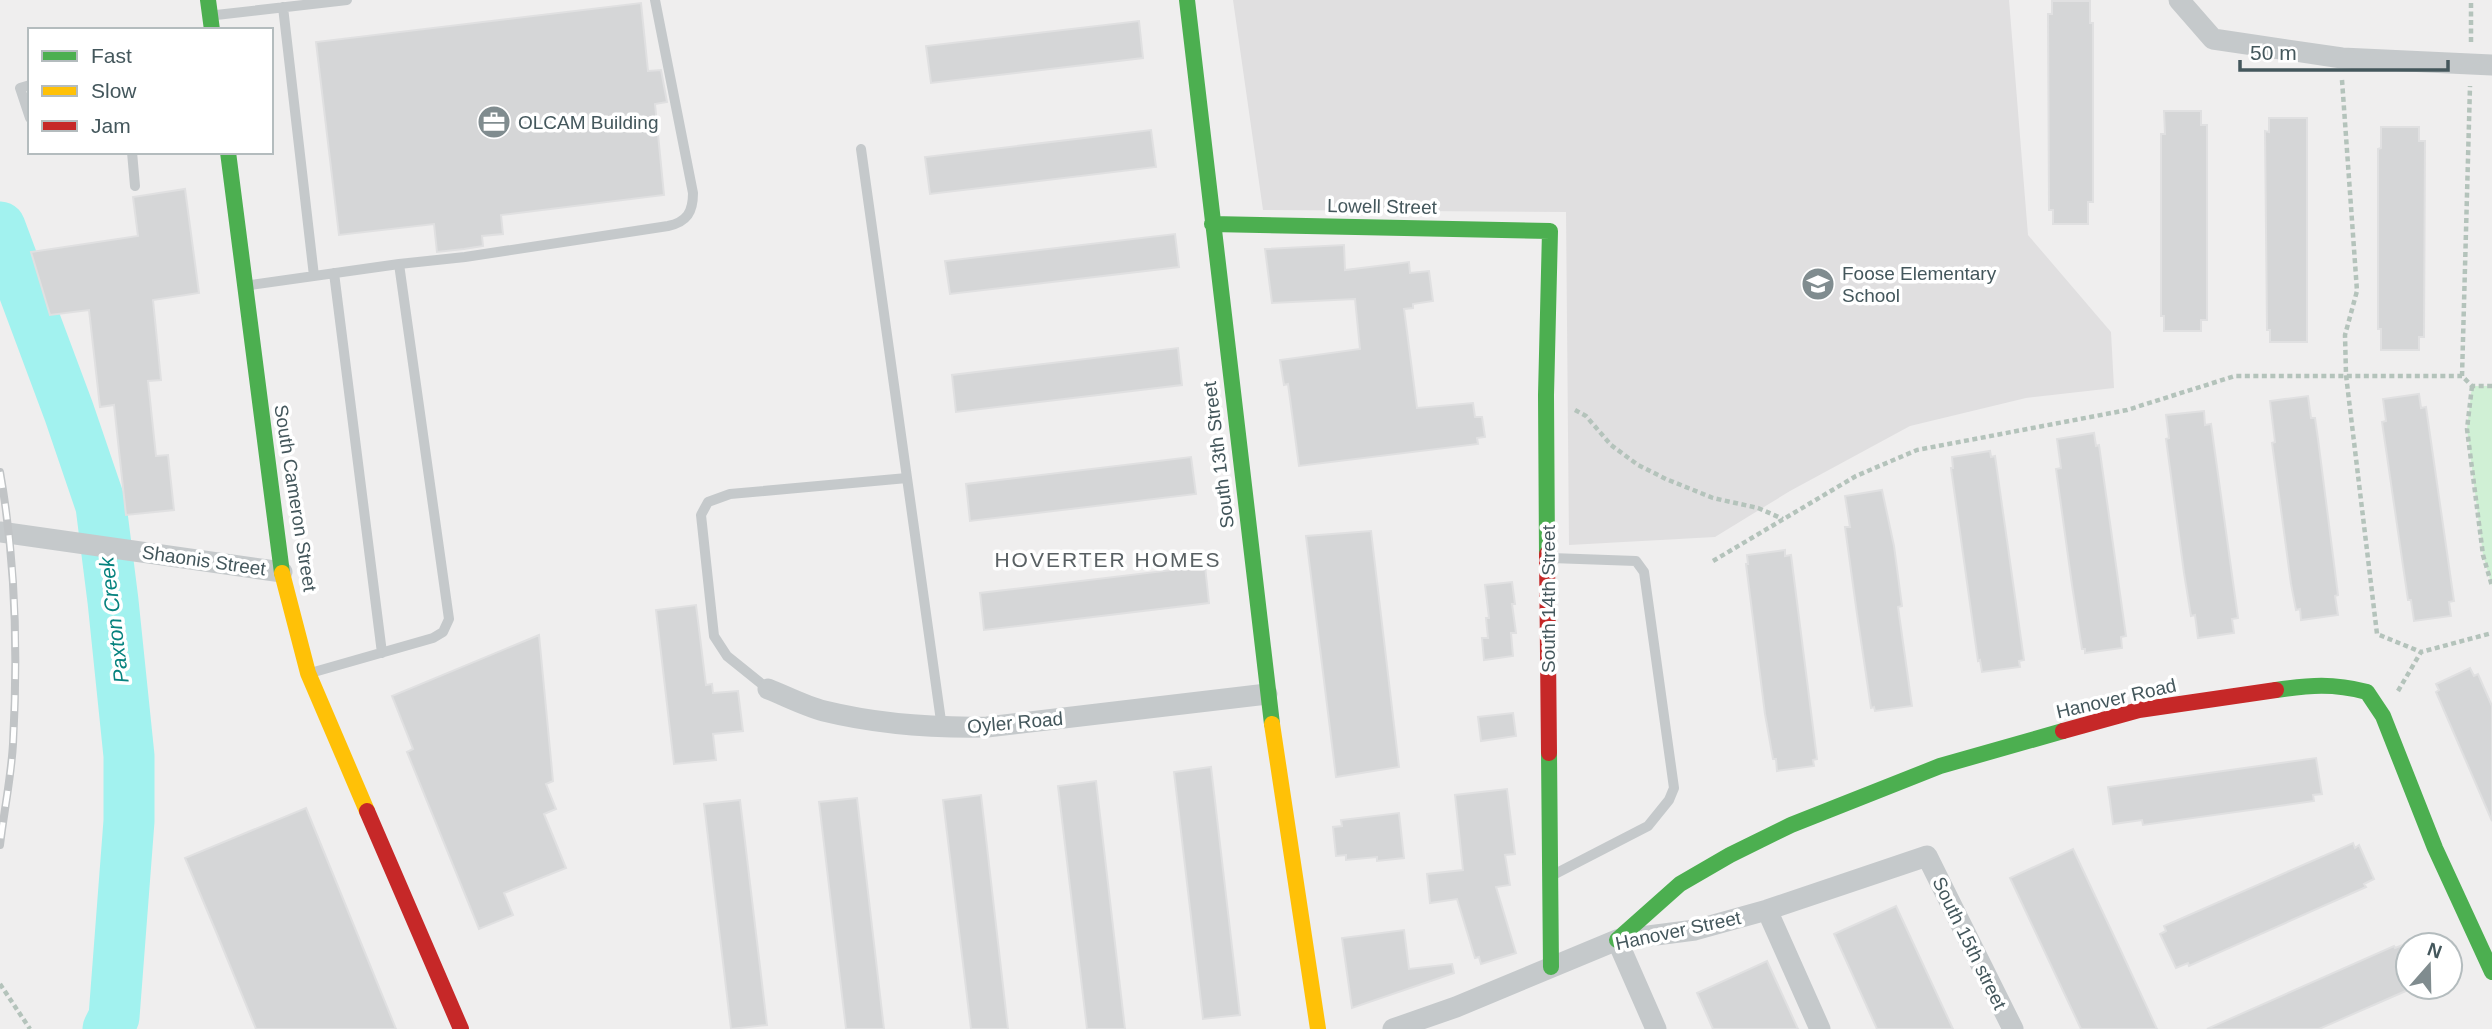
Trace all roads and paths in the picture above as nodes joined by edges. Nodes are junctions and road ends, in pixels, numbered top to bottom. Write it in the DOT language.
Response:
graph roads {
  1 [pos="347,0"];
  2 [pos="1187,0"];
  3 [pos="2179,0"];
  4 [pos="2471,0"];
  5 [pos="656,1"];
  6 [pos="283,7"];
  7 [pos="210,15"];
  8 [pos="2342,58"];
  9 [pos="2482,64"];
  10 [pos="28,86"];
  11 [pos="28,112"];
  12 [pos="861,149"];
  13 [pos="132,154"];
  14 [pos="228,154"];
  15 [pos="135,186"];
  16 [pos="1212,224"];
  17 [pos="1550,230"];
  18 [pos="399,264"];
  19 [pos="334,273"];
  20 [pos="314,276"];
  21 [pos="245,286"];
  22 [pos="2346,375"];
  23 [pos="2462,376"];
  24 [pos="2472,386"];
  25 [pos="2492,386"];
  26 [pos="1546,395"];
  27 [pos="907,478"];
  28 [pos="1784,519"];
  29 [pos="0,532"];
  30 [pos="1548,558"];
  31 [pos="1713,561"];
  32 [pos="282,572"];
  33 [pos="2492,586"];
  34 [pos="2492,633"];
  35 [pos="2421,652"];
  36 [pos="382,653"];
  37 [pos="308,673"];
  38 [pos="768,689"];
  39 [pos="1267,694"];
  40 [pos="2383,716"];
  41 [pos="942,728"];
  42 [pos="1927,856"];
  43 [pos="1550,876"];
  44 [pos="1767,910"];
  45 [pos="1617,940"];
  46 [pos="1551,967"];
  47 [pos="2492,972"];
  48 [pos="0,984"];
  49 [pos="30,1029"];
  50 [pos="461,1029"];
  51 [pos="1318,1029"];
  52 [pos="1393,1029"];
  53 [pos="1656,1029"];
  54 [pos="1820,1029"];
  55 [pos="2013,1029"];
  1 -- 6 [label="lane"];
  2 -- 16 [label="street, South 13th Street"];
  3 -- 8 [label="street"];
  4 -- 9 [label="path"];
  5 -- 18 [label="lane"];
  6 -- 7 [label="lane"];
  6 -- 20 [label="lane"];
  8 -- 9 [label="street"];
  8 -- 22 [label="path"];
  9 -- 23 [label="path"];
  10 -- 11 [label="lane"];
  12 -- 27 [label="lane"];
  13 -- 15 [label="lane"];
  14 -- 21 [label="street, South Cameron Street"];
  16 -- 17 [label="street, Lowell Street"];
  16 -- 39 [label="street, South 13th Street"];
  17 -- 26 [label="street, South 14th Street"];
  18 -- 19 [label="lane"];
  18 -- 36 [label="lane"];
  19 -- 20 [label="lane"];
  19 -- 36 [label="lane"];
  20 -- 21 [label="lane"];
  21 -- 32 [label="street, South Cameron Street"];
  22 -- 23 [label="path"];
  22 -- 28 [label="path"];
  22 -- 35 [label="path"];
  23 -- 24 [label="path"];
  24 -- 25 [label="path"];
  24 -- 33 [label="path"];
  26 -- 28 [label="path"];
  26 -- 30 [label="street, South 14th Street"];
  27 -- 38 [label="lane"];
  27 -- 41 [label="lane"];
  28 -- 31 [label="path"];
  29 -- 32 [label="street, Shaonis Street"];
  30 -- 43 [label="street, South 14th Street"];
  30 -- 43 [label="lane"];
  32 -- 37 [label="street, South Cameron Street"];
  34 -- 35 [label="path"];
  35 -- 40 [label="path"];
  36 -- 37 [label="lane"];
  37 -- 50 [label="street, South Cameron Street"];
  38 -- 41 [label="street, Oyler Road"];
  39 -- 41 [label="street, Oyler Road"];
  39 -- 51 [label="street, South 13th Street"];
  40 -- 45 [label="street, Hanover Road"];
  40 -- 47 [label="street, Hanover Road"];
  42 -- 44 [label="street, Hanover Street"];
  42 -- 55 [label="street, South 15th street"];
  43 -- 46 [label="street, South 14th Street"];
  44 -- 45 [label="street, Hanover Street"];
  44 -- 54 [label="street"];
  45 -- 46 [label="street, Hanover Street"];
  45 -- 53 [label="street"];
  46 -- 52 [label="street, Hanover Street"];
  48 -- 49 [label="path"];
}
